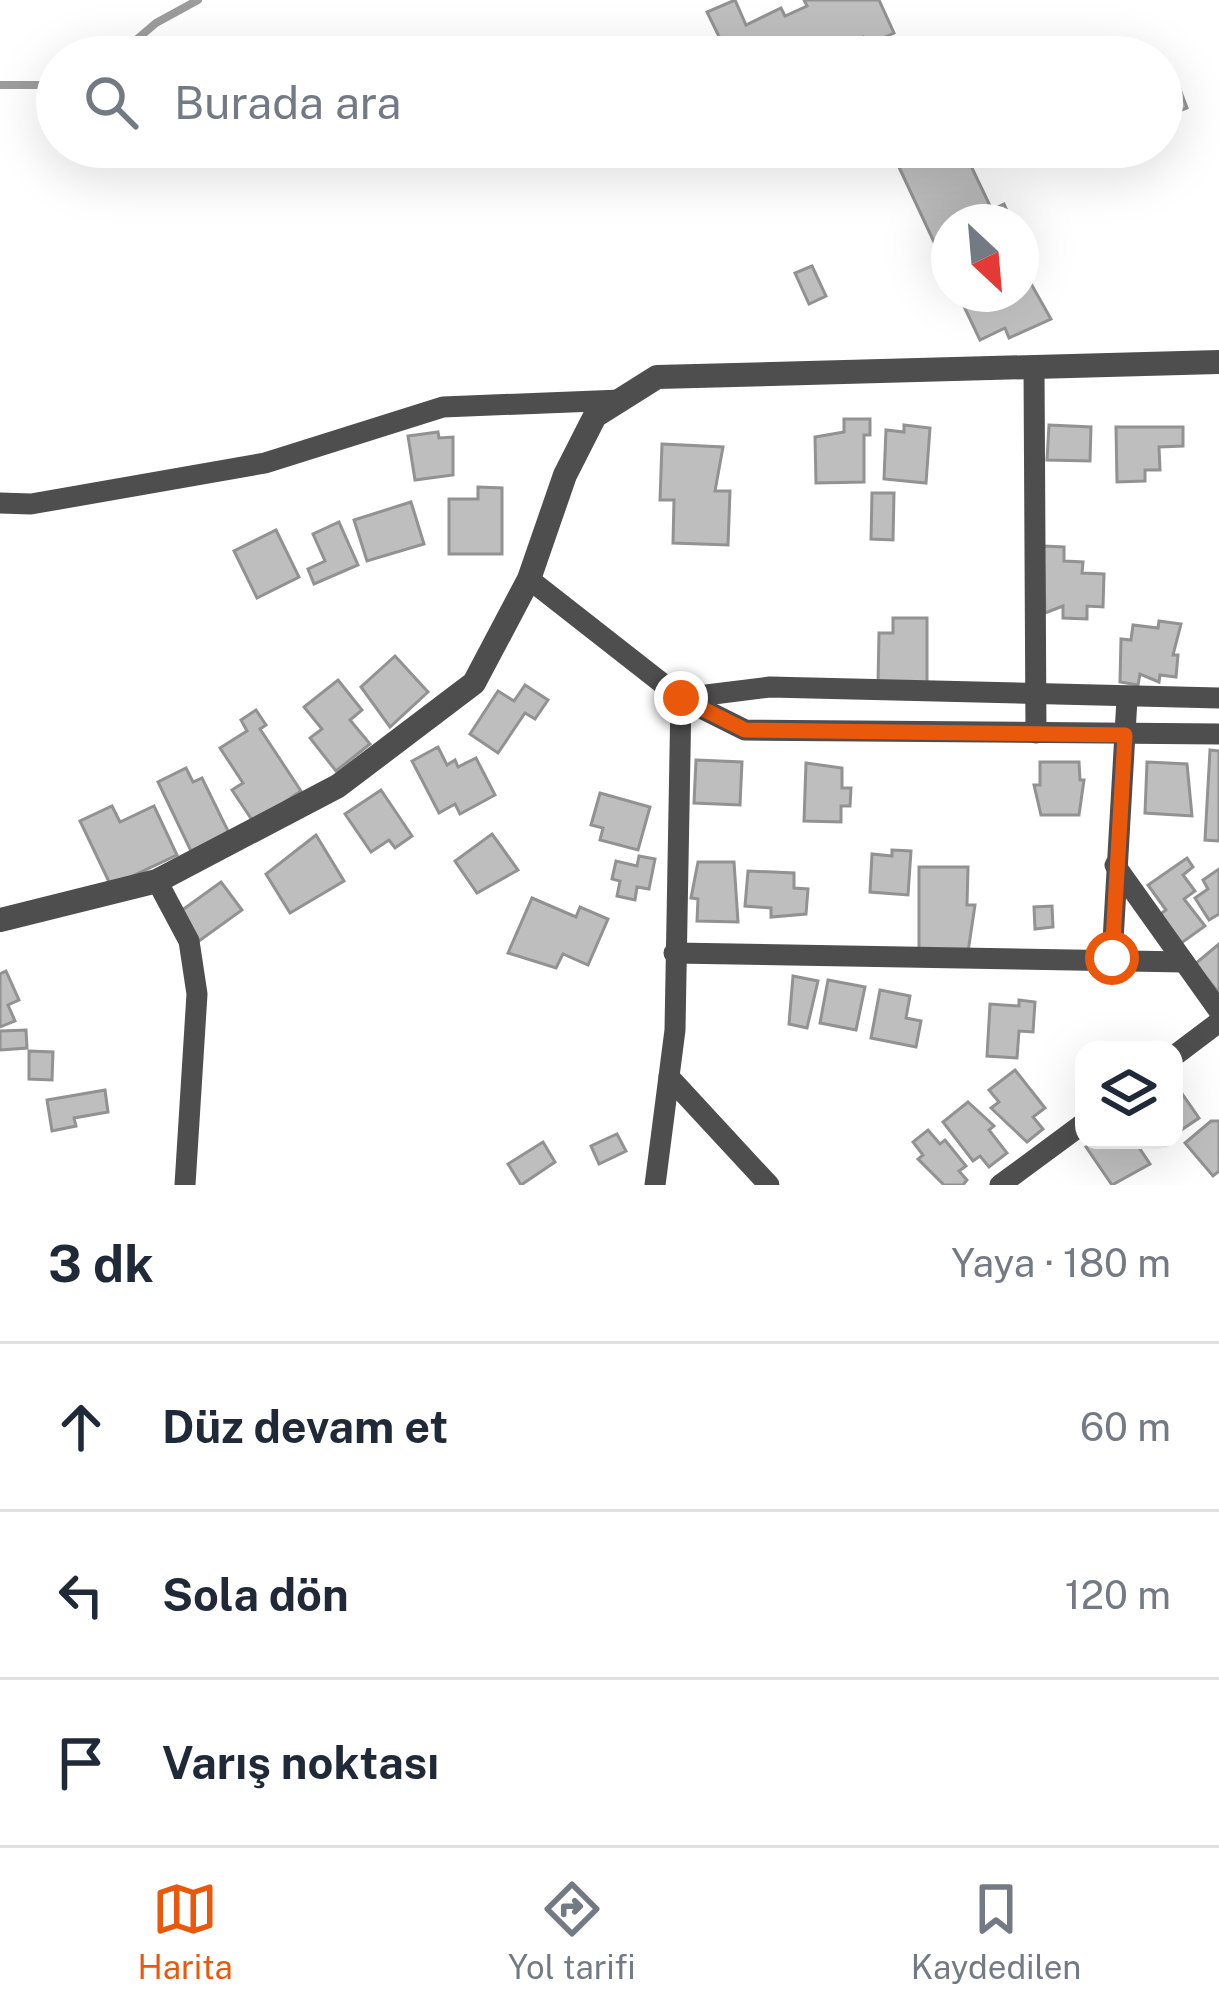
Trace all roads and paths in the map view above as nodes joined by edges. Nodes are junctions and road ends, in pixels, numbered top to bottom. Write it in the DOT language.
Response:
graph roads {
  1 [pos="1219,362"];
  2 [pos="1034,367"];
  3 [pos="621,400"];
  4 [pos="0,503"];
  5 [pos="529,579"];
  6 [pos="1034,696"];
  7 [pos="681,698"];
  8 [pos="1219,698"];
  9 [pos="1127,699"];
  10 [pos="1036,734"];
  11 [pos="1219,734"];
  12 [pos="1125,735"];
  13 [pos="1115,864"];
  14 [pos="157,881"];
  15 [pos="0,920"];
  16 [pos="674,953"];
  17 [pos="1112,958"];
  18 [pos="1184,962"];
  19 [pos="1219,1011"];
  20 [pos="1219,1022"];
  21 [pos="1183,1049"];
  22 [pos="669,1077"];
  23 [pos="1075,1130"];
  24 [pos="185,1185"];
  25 [pos="655,1185"];
  26 [pos="769,1185"];
  27 [pos="1000,1185"];
  1 -- 2 [label="street"];
  2 -- 3 [label="street"];
  2 -- 6 [label="street"];
  3 -- 4 [label="street"];
  3 -- 5 [label="street"];
  5 -- 7 [label="street"];
  5 -- 14 [label="street"];
  6 -- 7 [label="street"];
  6 -- 9 [label="street"];
  6 -- 10 [label="street"];
  7 -- 10 [label="street"];
  7 -- 16 [label="street"];
  8 -- 9 [label="street"];
  9 -- 12 [label="street"];
  10 -- 12 [label="street"];
  11 -- 12 [label="street"];
  12 -- 13 [label="street"];
  13 -- 17 [label="street"];
  13 -- 18 [label="street"];
  14 -- 15 [label="street"];
  14 -- 24 [label="street"];
  16 -- 17 [label="street"];
  16 -- 22 [label="street"];
  17 -- 18 [label="street"];
  18 -- 19 [label="street"];
  20 -- 21 [label="street"];
  22 -- 25 [label="street"];
  22 -- 26 [label="street"];
  23 -- 27 [label="street"];
}
